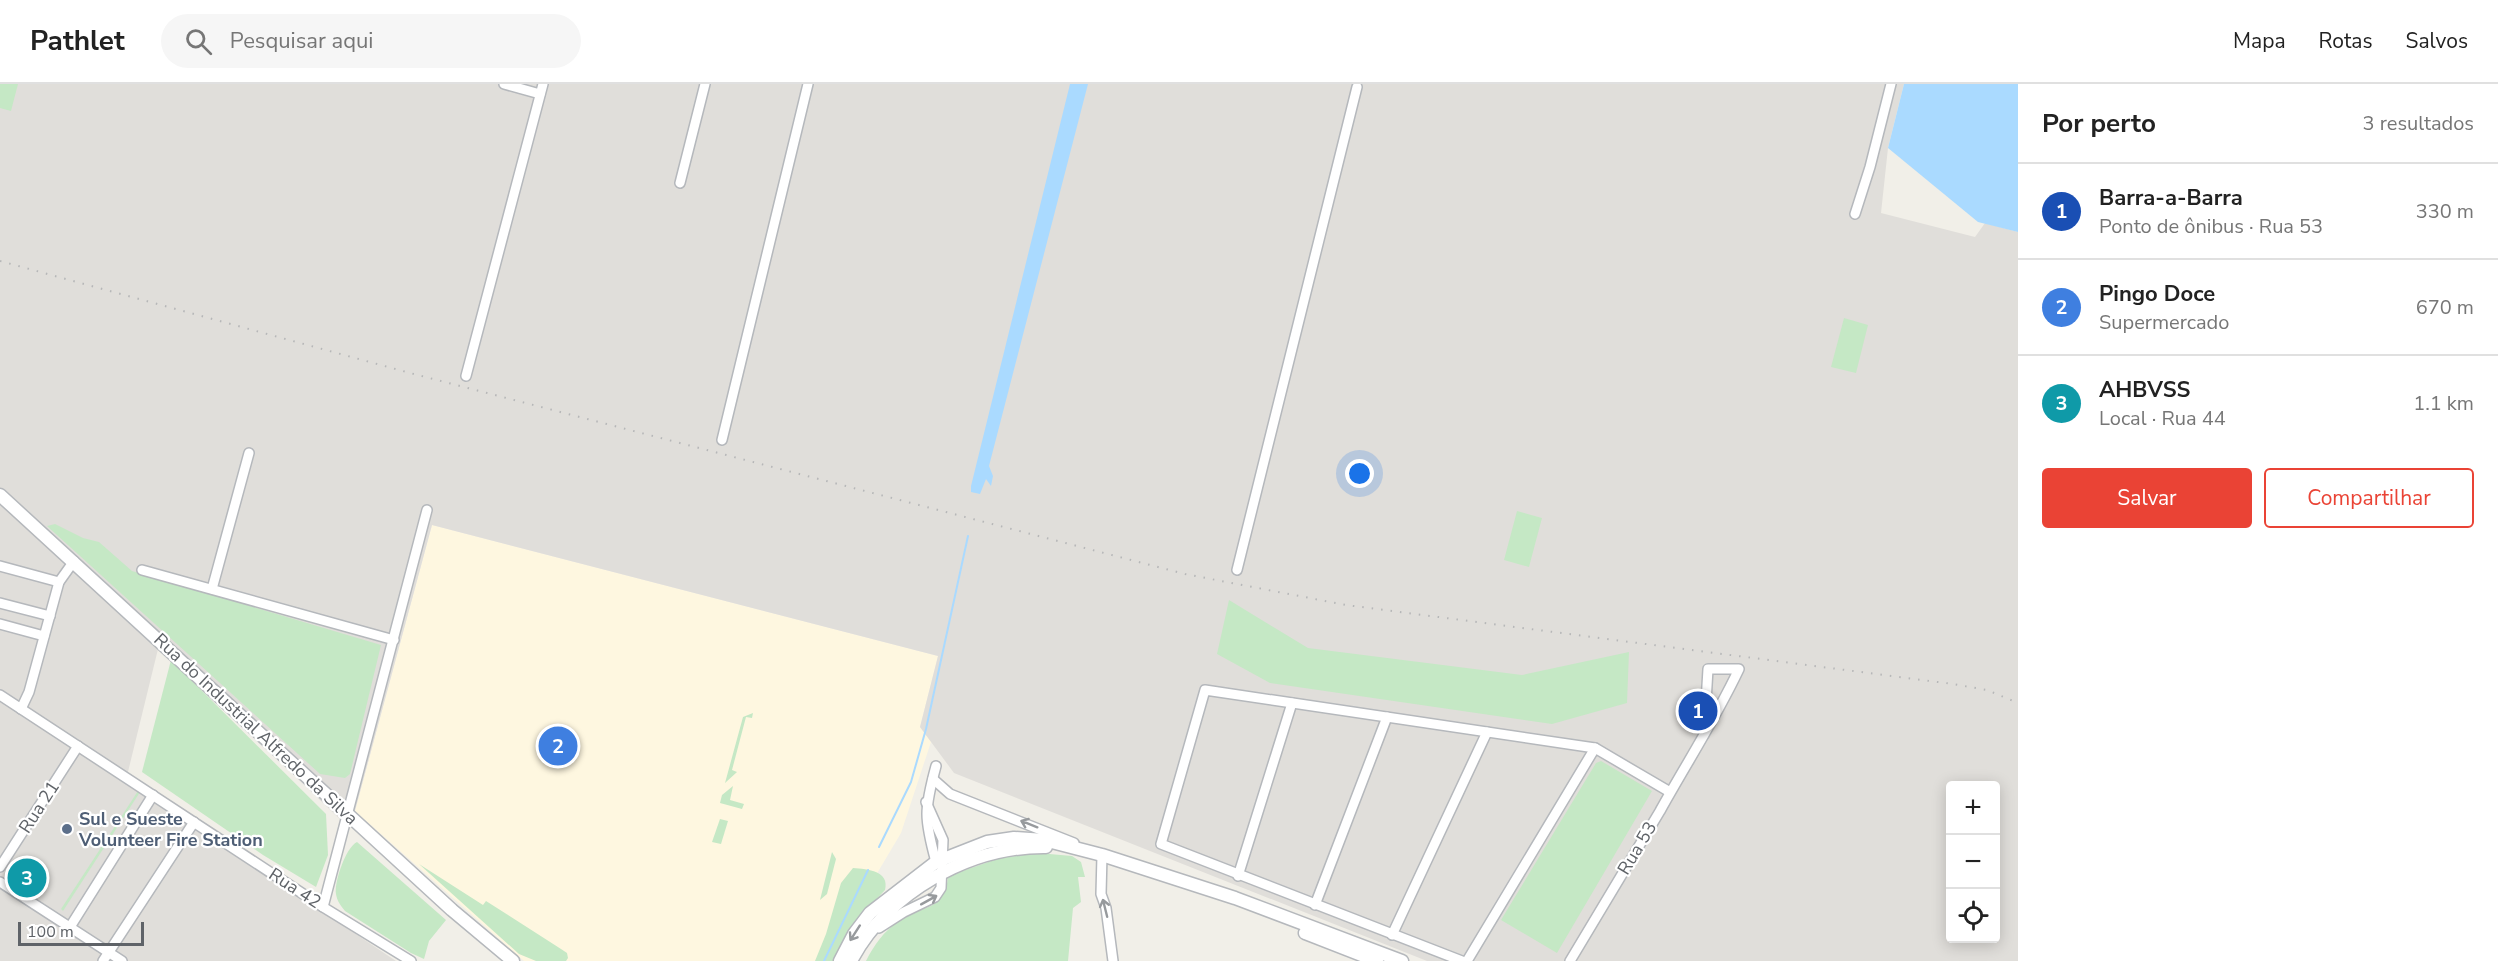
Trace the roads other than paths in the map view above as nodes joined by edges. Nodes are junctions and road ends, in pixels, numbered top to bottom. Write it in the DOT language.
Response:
graph roads {
  1 [pos="504,84"];
  2 [pos="705,84"];
  3 [pos="808,84"];
  4 [pos="1891,84"];
  5 [pos="1357,87"];
  6 [pos="542,89"];
  7 [pos="680,183"];
  8 [pos="1855,214"];
  9 [pos="466,376"];
  10 [pos="722,440"];
  11 [pos="249,453"];
  12 [pos="0,495"];
  13 [pos="427,510"];
  14 [pos="74,561"];
  15 [pos="0,566"];
  16 [pos="142,570"];
  17 [pos="1237,570"];
  18 [pos="59,582"];
  19 [pos="212,590"];
  20 [pos="0,603"];
  21 [pos="50,616"];
  22 [pos="0,624"];
  23 [pos="44,636"];
  24 [pos="393,640"];
  25 [pos="0,695"];
  26 [pos="1292,703"];
  27 [pos="21,709"];
  28 [pos="1387,717"];
  29 [pos="1487,732"];
  30 [pos="1704,735"];
  31 [pos="78,746"];
  32 [pos="1595,748"];
  33 [pos="936,766"];
  34 [pos="933,779"];
  35 [pos="1670,792"];
  36 [pos="153,795"];
  37 [pos="348,814"];
  38 [pos="194,822"];
  39 [pos="1102,855"];
  40 [pos="941,864"];
  41 [pos="0,867"];
  42 [pos="1154,872"];
  43 [pos="1238,876"];
  44 [pos="0,882"];
  45 [pos="1315,905"];
  46 [pos="323,907"];
  47 [pos="70,927"];
  48 [pos="1392,935"];
  49 [pos="109,952"];
  50 [pos="103,961"];
  51 [pos="122,961"];
  52 [pos="411,961"];
  53 [pos="513,961"];
  54 [pos="840,961"];
  55 [pos="851,961"];
  56 [pos="1113,961"];
  57 [pos="1377,961"];
  58 [pos="1402,961"];
  59 [pos="1462,961"];
  60 [pos="1467,961"];
  61 [pos="1570,961"];
  1 -- 6 [label="street"];
  2 -- 7 [label="street"];
  3 -- 10 [label="street"];
  4 -- 8 [label="street"];
  5 -- 17 [label="street"];
  6 -- 9 [label="street"];
  11 -- 19 [label="street"];
  12 -- 14 [label="street, Rua do Industrial Alfredo da Silva"];
  13 -- 24 [label="street"];
  14 -- 18 [label="street"];
  14 -- 37 [label="street, Rua do Industrial Alfredo da Silva"];
  15 -- 18 [label="street"];
  16 -- 19 [label="street"];
  18 -- 21 [label="street"];
  19 -- 24 [label="street"];
  20 -- 21 [label="street"];
  21 -- 23 [label="street"];
  22 -- 23 [label="street"];
  23 -- 27 [label="street"];
  24 -- 37 [label="street"];
  25 -- 27 [label="street, Rua 42"];
  26 -- 28 [label="street"];
  26 -- 43 [label="street"];
  26 -- 43 [label="street"];
  27 -- 31 [label="street, Rua 42"];
  28 -- 29 [label="street"];
  28 -- 45 [label="street"];
  29 -- 32 [label="street"];
  29 -- 48 [label="street"];
  30 -- 30 [label="street, Rua 53"];
  30 -- 35 [label="street, Rua 53"];
  31 -- 36 [label="street, Rua 42"];
  31 -- 41 [label="street, Rua 21"];
  32 -- 35 [label="street"];
  32 -- 60 [label="street"];
  33 -- 34 [label="street"];
  39 -- 34 [label="street, one-way"];
  34 -- 40 [label="street"];
  35 -- 61 [label="street, Rua 53"];
  36 -- 38 [label="street, Rua 42"];
  36 -- 47 [label="street"];
  37 -- 46 [label="street"];
  37 -- 53 [label="street, Rua do Industrial Alfredo da Silva"];
  38 -- 46 [label="street, Rua 42"];
  38 -- 49 [label="street"];
  39 -- 40 [label="street"];
  39 -- 42 [label="street"];
  56 -- 39 [label="street, one-way"];
  40 -- 54 [label="street, one-way"];
  55 -- 40 [label="street, one-way"];
  42 -- 57 [label="street"];
  42 -- 58 [label="street"];
  43 -- 45 [label="street"];
  44 -- 47 [label="street"];
  45 -- 48 [label="street"];
  46 -- 52 [label="street, Rua 42"];
  47 -- 49 [label="street"];
  48 -- 59 [label="street"];
  49 -- 50 [label="street"];
  49 -- 51 [label="street"];
}
